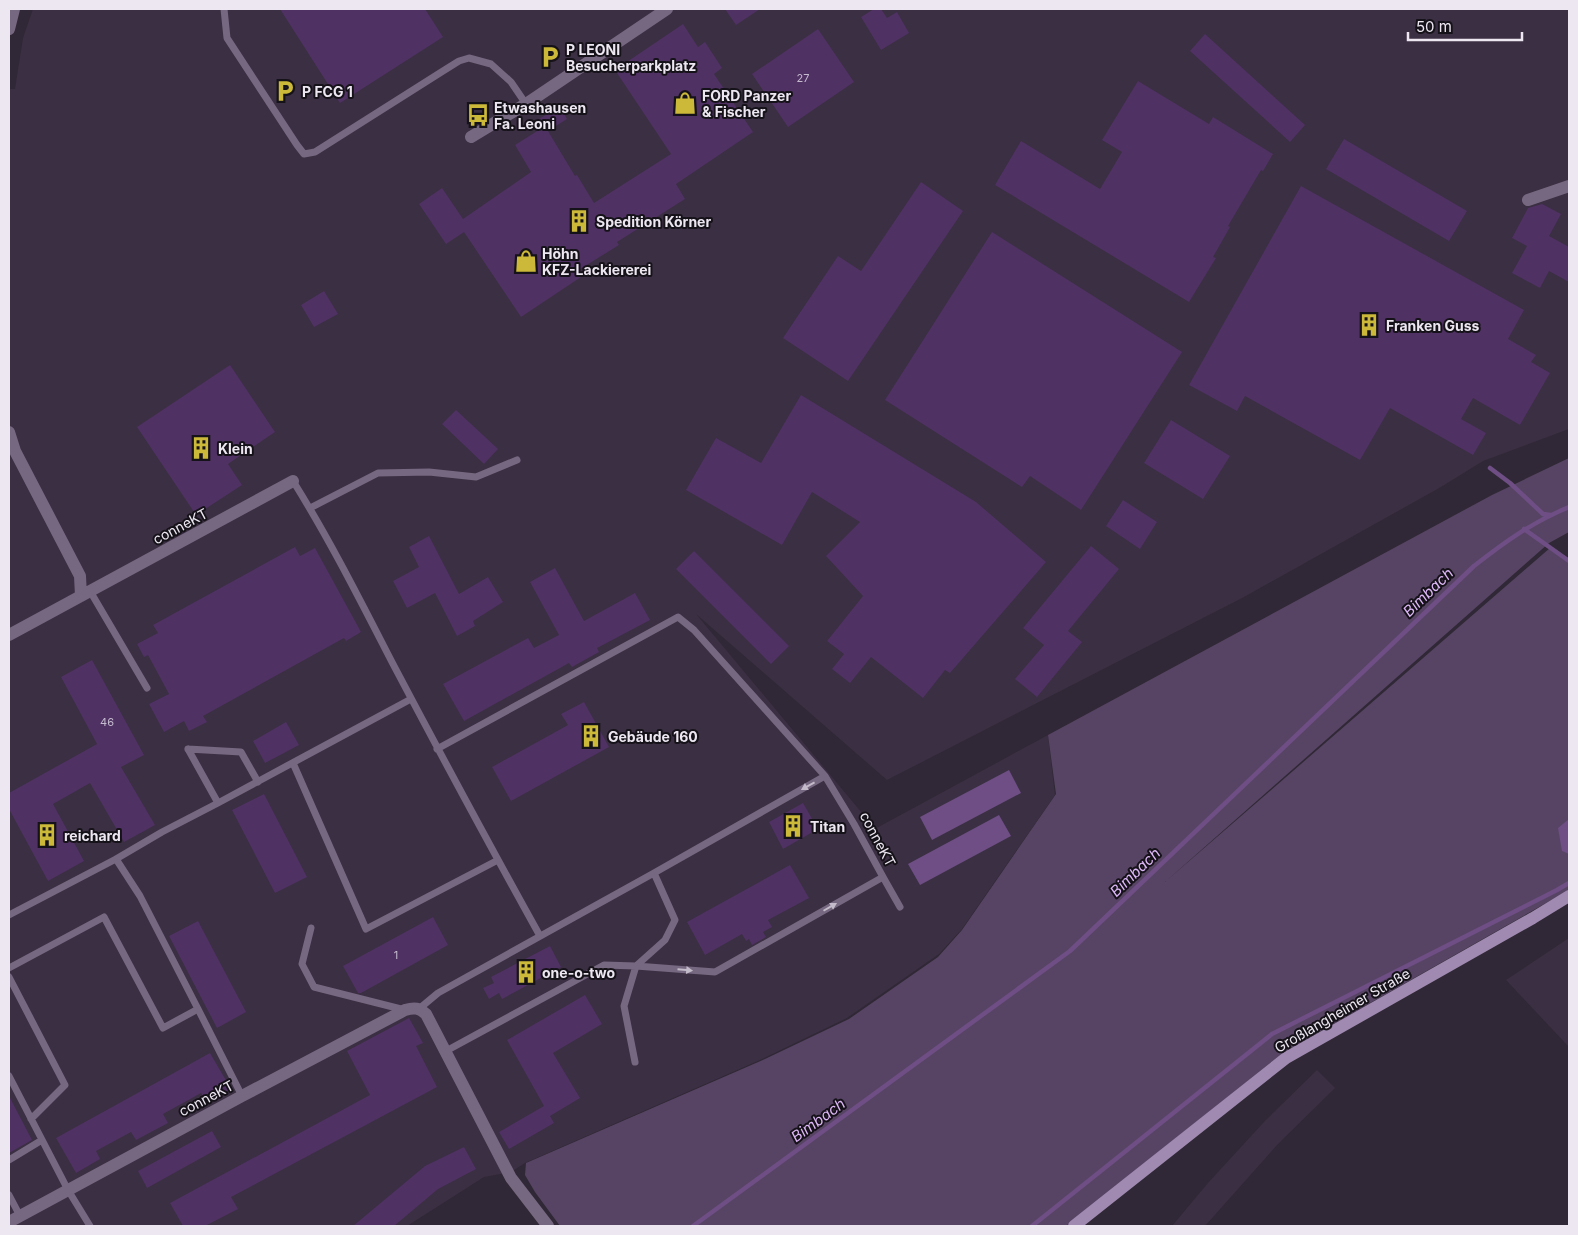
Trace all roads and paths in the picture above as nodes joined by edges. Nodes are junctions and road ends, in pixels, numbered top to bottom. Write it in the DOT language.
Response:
graph roads {
  1 [pos="14,9"];
  2 [pos="224,9"];
  3 [pos="667,9"];
  4 [pos="9,29"];
  5 [pos="526,104"];
  6 [pos="471,136"];
  7 [pos="1569,186"];
  8 [pos="1528,200"];
  9 [pos="9,432"];
  10 [pos="517,460"];
  11 [pos="293,482"];
  12 [pos="310,508"];
  13 [pos="85,594"];
  14 [pos="9,635"];
  15 [pos="147,688"];
  16 [pos="412,699"];
  17 [pos="437,750"];
  18 [pos="293,763"];
  19 [pos="825,776"];
  20 [pos="258,782"];
  21 [pos="218,803"];
  22 [pos="116,859"];
  23 [pos="498,860"];
  24 [pos="654,872"];
  25 [pos="883,877"];
  26 [pos="1569,896"];
  27 [pos="900,907"];
  28 [pos="9,915"];
  29 [pos="311,928"];
  30 [pos="540,936"];
  31 [pos="636,966"];
  32 [pos="9,968"];
  33 [pos="9,977"];
  34 [pos="420,1008"];
  35 [pos="198,1009"];
  36 [pos="405,1010"];
  37 [pos="446,1051"];
  38 [pos="635,1062"];
  39 [pos="9,1076"];
  40 [pos="242,1096"];
  41 [pos="31,1118"];
  42 [pos="42,1140"];
  43 [pos="9,1160"];
  44 [pos="68,1190"];
  45 [pos="9,1196"];
  46 [pos="14,1219"];
  47 [pos="90,1226"];
  48 [pos="548,1226"];
  49 [pos="1074,1226"];
  1 -- 4 [label="street"];
  2 -- 5 [label="lane"];
  3 -- 5 [label="street"];
  5 -- 6 [label="street"];
  7 -- 8 [label="street"];
  9 -- 13 [label="street"];
  10 -- 12 [label="lane"];
  11 -- 12 [label="lane"];
  11 -- 13 [label="street, conneKT"];
  12 -- 16 [label="lane"];
  13 -- 14 [label="street, conneKT"];
  13 -- 15 [label="lane"];
  16 -- 17 [label="lane"];
  16 -- 18 [label="lane"];
  17 -- 19 [label="lane, conneKT"];
  17 -- 23 [label="lane"];
  18 -- 20 [label="lane"];
  18 -- 23 [label="lane"];
  19 -- 24 [label="lane, one-way"];
  19 -- 25 [label="lane, conneKT"];
  20 -- 21 [label="lane"];
  20 -- 21 [label="lane"];
  21 -- 22 [label="lane"];
  22 -- 28 [label="lane"];
  22 -- 35 [label="lane"];
  23 -- 30 [label="lane"];
  24 -- 30 [label="lane"];
  24 -- 31 [label="lane"];
  25 -- 27 [label="lane"];
  31 -- 25 [label="lane, conneKT, one-way"];
  26 -- 49 [label="main road, Großlangheimer Straße"];
  29 -- 36 [label="lane"];
  30 -- 34 [label="lane"];
  31 -- 37 [label="lane, conneKT"];
  31 -- 38 [label="lane"];
  32 -- 35 [label="lane"];
  33 -- 41 [label="lane"];
  34 -- 36 [label="street, conneKT"];
  34 -- 37 [label="street"];
  35 -- 40 [label="lane"];
  36 -- 40 [label="street, conneKT"];
  37 -- 48 [label="street"];
  39 -- 41 [label="lane"];
  40 -- 44 [label="street, conneKT"];
  41 -- 42 [label="lane"];
  42 -- 43 [label="lane"];
  42 -- 44 [label="lane"];
  44 -- 46 [label="street, conneKT"];
  44 -- 47 [label="lane"];
  45 -- 46 [label="lane"];
}
